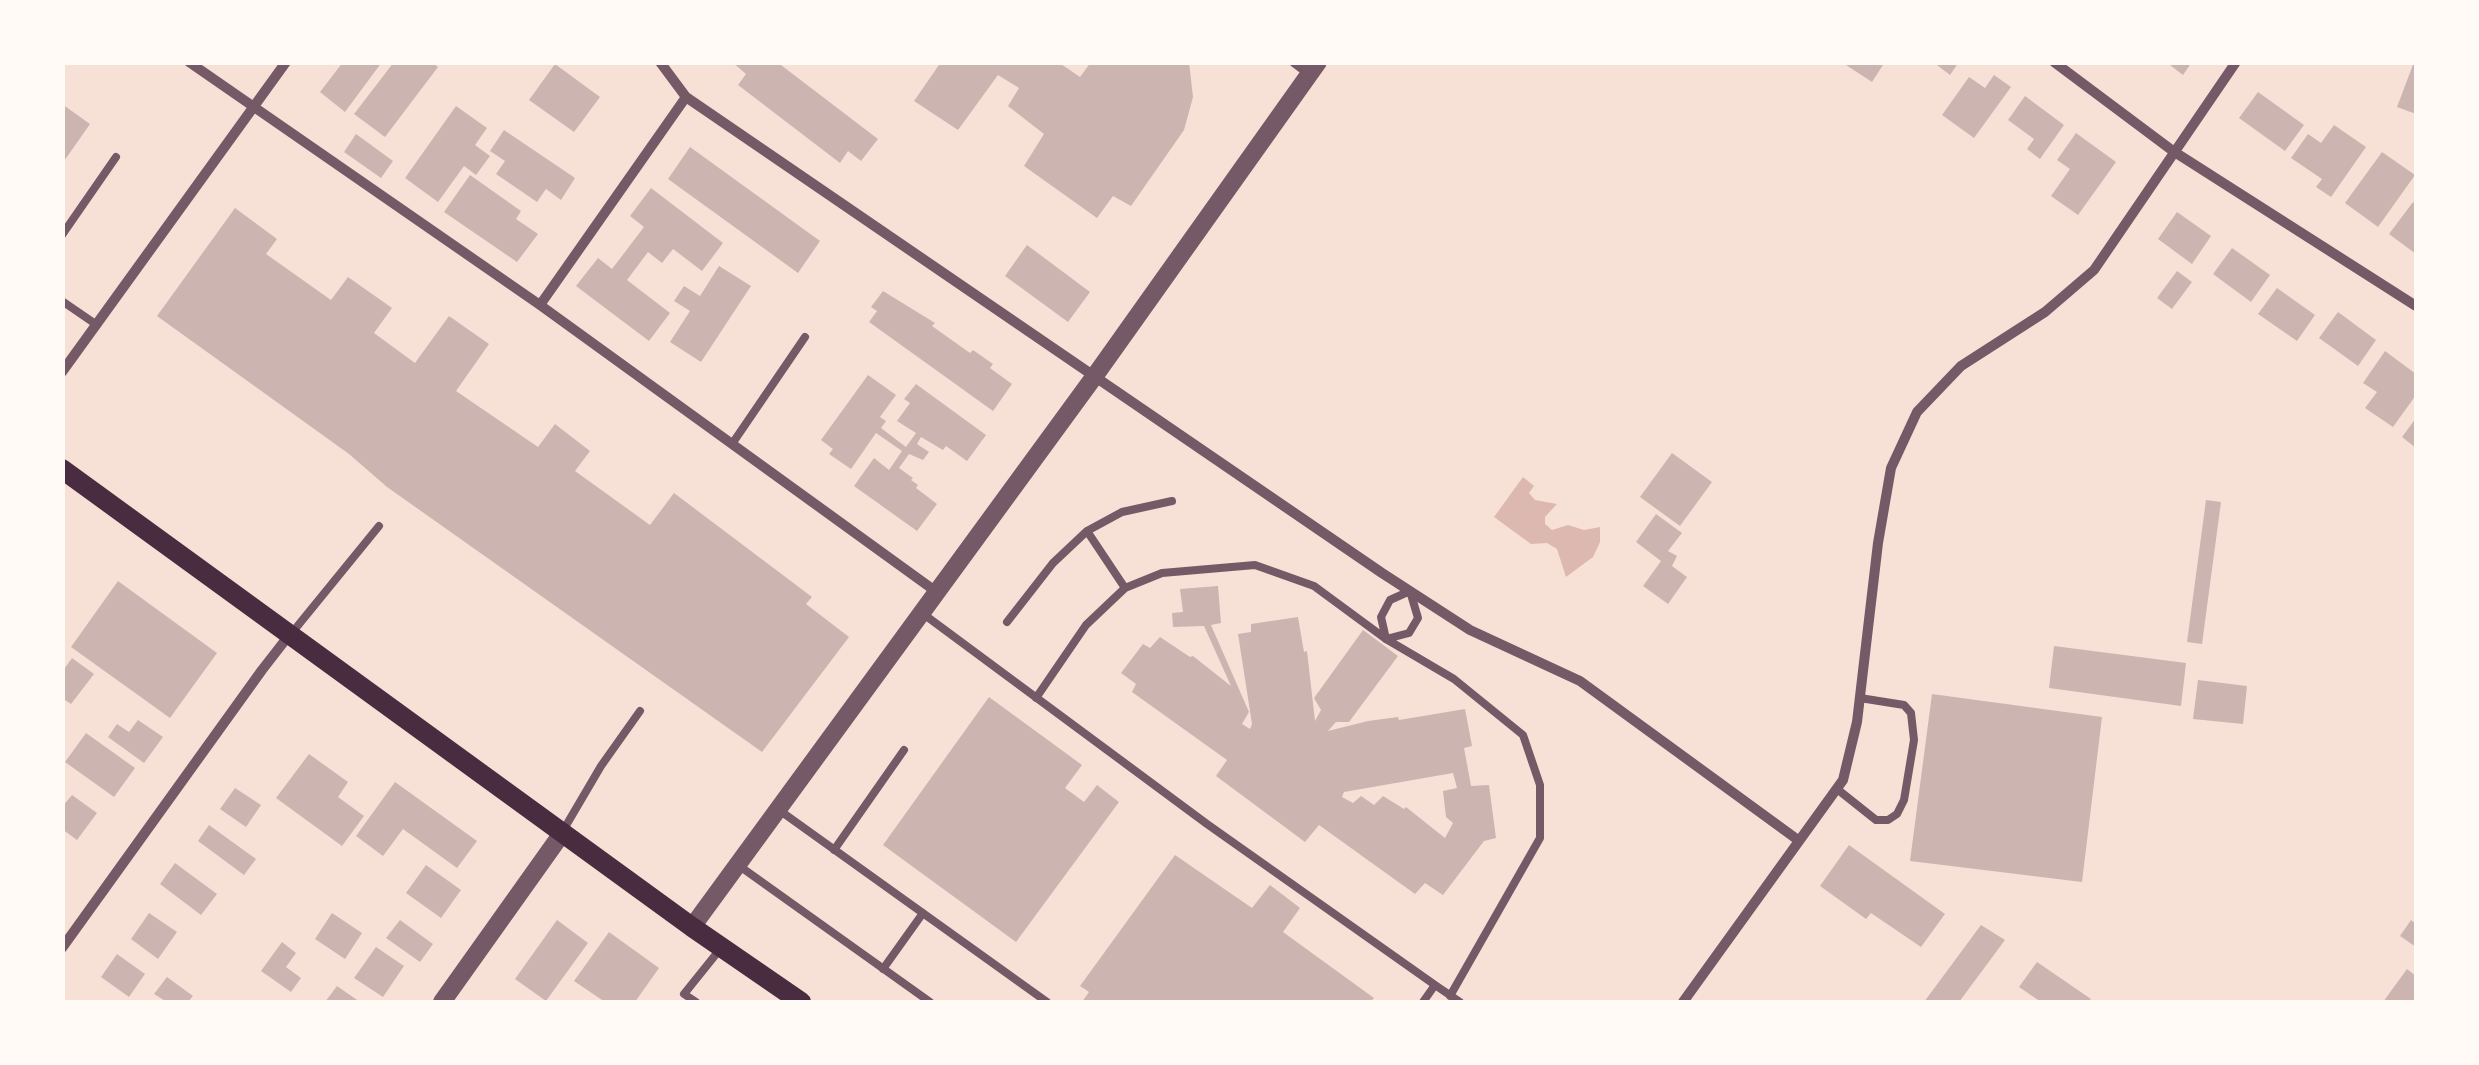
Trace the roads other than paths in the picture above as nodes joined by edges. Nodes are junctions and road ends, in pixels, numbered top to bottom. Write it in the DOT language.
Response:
graph roads {
  1 [pos="189,62"];
  2 [pos="286,62"];
  3 [pos="660,62"];
  4 [pos="2054,62"];
  5 [pos="2236,62"];
  6 [pos="1308,66"];
  7 [pos="686,97"];
  8 [pos="255,110"];
  9 [pos="2173,151"];
  10 [pos="116,157"];
  11 [pos="62,235"];
  12 [pos="62,301"];
  13 [pos="540,306"];
  14 [pos="2416,306"];
  15 [pos="97,325"];
  16 [pos="806,337"];
  17 [pos="62,372"];
  18 [pos="1094,377"];
  19 [pos="732,444"];
  20 [pos="62,470"];
  21 [pos="1172,501"];
  22 [pos="379,526"];
  23 [pos="1087,531"];
  24 [pos="1125,588"];
  25 [pos="1410,591"];
  26 [pos="938,593"];
  27 [pos="922,613"];
  28 [pos="1006,622"];
  29 [pos="291,634"];
  30 [pos="1386,639"];
  31 [pos="1036,698"];
  32 [pos="1860,698"];
  33 [pos="640,711"];
  34 [pos="904,750"];
  35 [pos="1836,789"];
  36 [pos="778,810"];
  37 [pos="563,832"];
  38 [pos="1798,840"];
  39 [pos="834,850"];
  40 [pos="738,865"];
  41 [pos="922,913"];
  42 [pos="692,927"];
  43 [pos="62,948"];
  44 [pos="721,948"];
  45 [pos="883,969"];
  46 [pos="1436,985"];
  47 [pos="1450,996"];
  48 [pos="792,1000"];
  49 [pos="442,1002"];
  50 [pos="696,1002"];
  51 [pos="930,1002"];
  52 [pos="1047,1002"];
  53 [pos="1423,1002"];
  54 [pos="1460,1002"];
  55 [pos="1683,1002"];
  1 -- 8 [label="street"];
  2 -- 8 [label="street"];
  3 -- 7 [label="street"];
  4 -- 9 [label="street"];
  5 -- 9 [label="street"];
  6 -- 18 [label="street"];
  7 -- 13 [label="street"];
  7 -- 18 [label="street"];
  8 -- 13 [label="street"];
  8 -- 15 [label="street"];
  9 -- 14 [label="street"];
  9 -- 32 [label="street"];
  10 -- 11 [label="lane"];
  12 -- 15 [label="lane"];
  13 -- 19 [label="street"];
  15 -- 17 [label="street"];
  16 -- 19 [label="lane"];
  18 -- 25 [label="street"];
  18 -- 26 [label="street"];
  19 -- 26 [label="street"];
  20 -- 29 [label="main road"];
  21 -- 23 [label="lane"];
  22 -- 29 [label="lane"];
  23 -- 24 [label="lane"];
  23 -- 28 [label="lane"];
  24 -- 30 [label="lane"];
  24 -- 31 [label="lane"];
  25 -- 30 [label="lane"];
  25 -- 30 [label="lane"];
  25 -- 38 [label="street"];
  26 -- 27 [label="street"];
  27 -- 31 [label="lane"];
  27 -- 36 [label="street"];
  29 -- 37 [label="main road"];
  29 -- 43 [label="street"];
  30 -- 47 [label="lane"];
  31 -- 46 [label="lane"];
  32 -- 35 [label="street"];
  32 -- 35 [label="lane"];
  33 -- 37 [label="lane"];
  34 -- 39 [label="lane"];
  35 -- 38 [label="street"];
  36 -- 39 [label="lane"];
  36 -- 40 [label="street"];
  37 -- 42 [label="main road"];
  37 -- 49 [label="street"];
  38 -- 55 [label="street"];
  39 -- 41 [label="lane"];
  40 -- 42 [label="street"];
  40 -- 45 [label="lane"];
  41 -- 45 [label="lane"];
  41 -- 52 [label="lane"];
  42 -- 44 [label="main road"];
  44 -- 48 [label="main road"];
  44 -- 50 [label="lane"];
  45 -- 51 [label="lane"];
  46 -- 47 [label="lane"];
  46 -- 53 [label="lane"];
  47 -- 54 [label="lane"];
}
